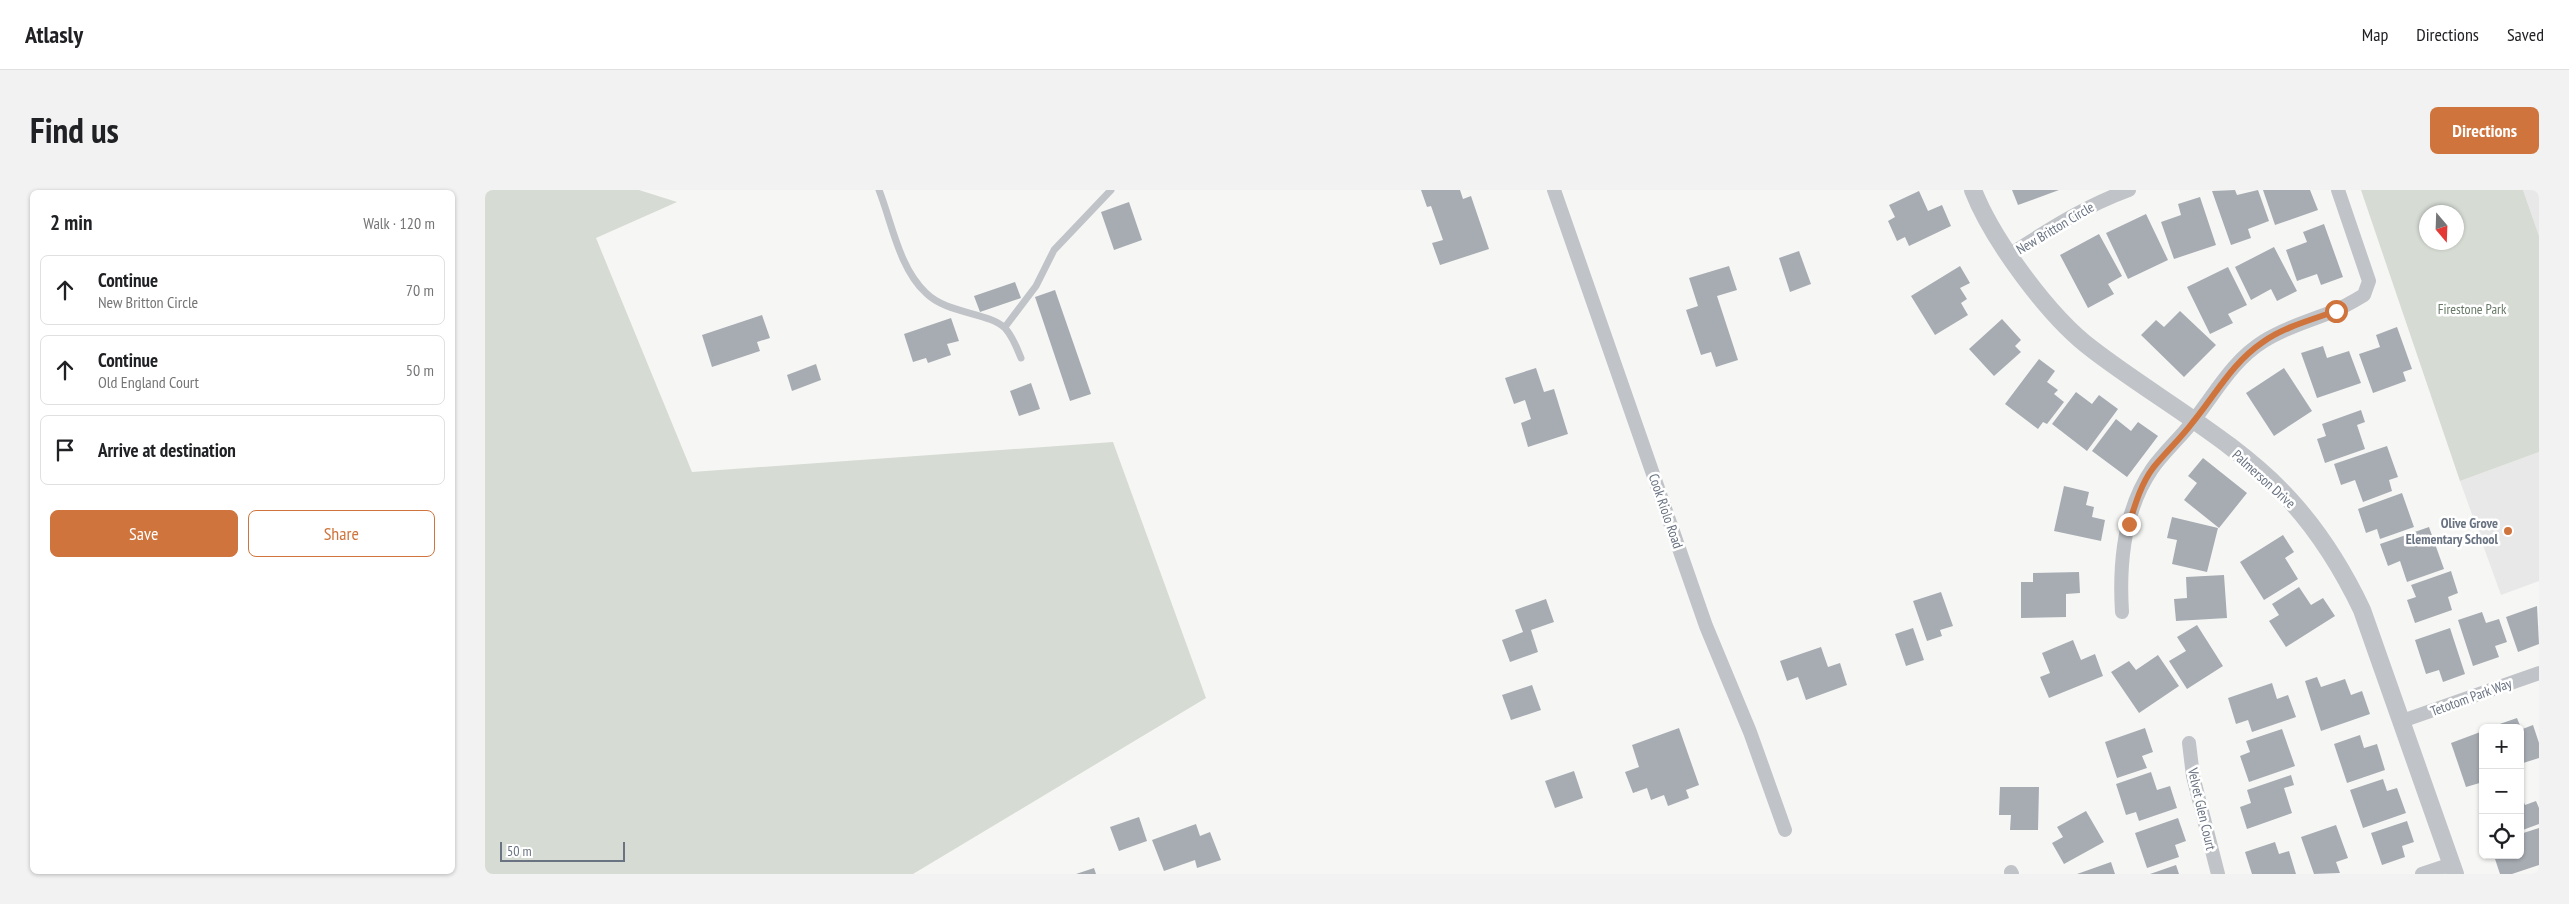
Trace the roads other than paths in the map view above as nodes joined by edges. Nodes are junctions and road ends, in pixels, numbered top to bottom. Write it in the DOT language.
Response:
graph roads {
  1 [pos="879,190"];
  2 [pos="1111,190"];
  3 [pos="1554,190"];
  4 [pos="1973,190"];
  5 [pos="2129,190"];
  6 [pos="2338,190"];
  7 [pos="2009,255"];
  8 [pos="1005,327"];
  9 [pos="1021,358"];
  10 [pos="2193,422"];
  11 [pos="2122,612"];
  12 [pos="2539,672"];
  13 [pos="2402,721"];
  14 [pos="2189,743"];
  15 [pos="1785,830"];
  16 [pos="2453,869"];
  17 [pos="2218,874"];
  18 [pos="2422,874"];
  1 -- 8 [label="lane"];
  2 -- 8 [label="lane"];
  3 -- 15 [label="street, Cook Riolo Road"];
  4 -- 7 [label="street, Palmerson Drive"];
  5 -- 7 [label="street, New Britton Circle"];
  6 -- 10 [label="street"];
  7 -- 10 [label="street, Palmerson Drive"];
  8 -- 9 [label="lane"];
  10 -- 11 [label="street"];
  10 -- 13 [label="street, Palmerson Drive"];
  12 -- 13 [label="street, Tetotom Park Way"];
  13 -- 16 [label="street, Palmerson Drive"];
  14 -- 17 [label="street, Velvet Glen Court"];
  16 -- 18 [label="street"];
}
